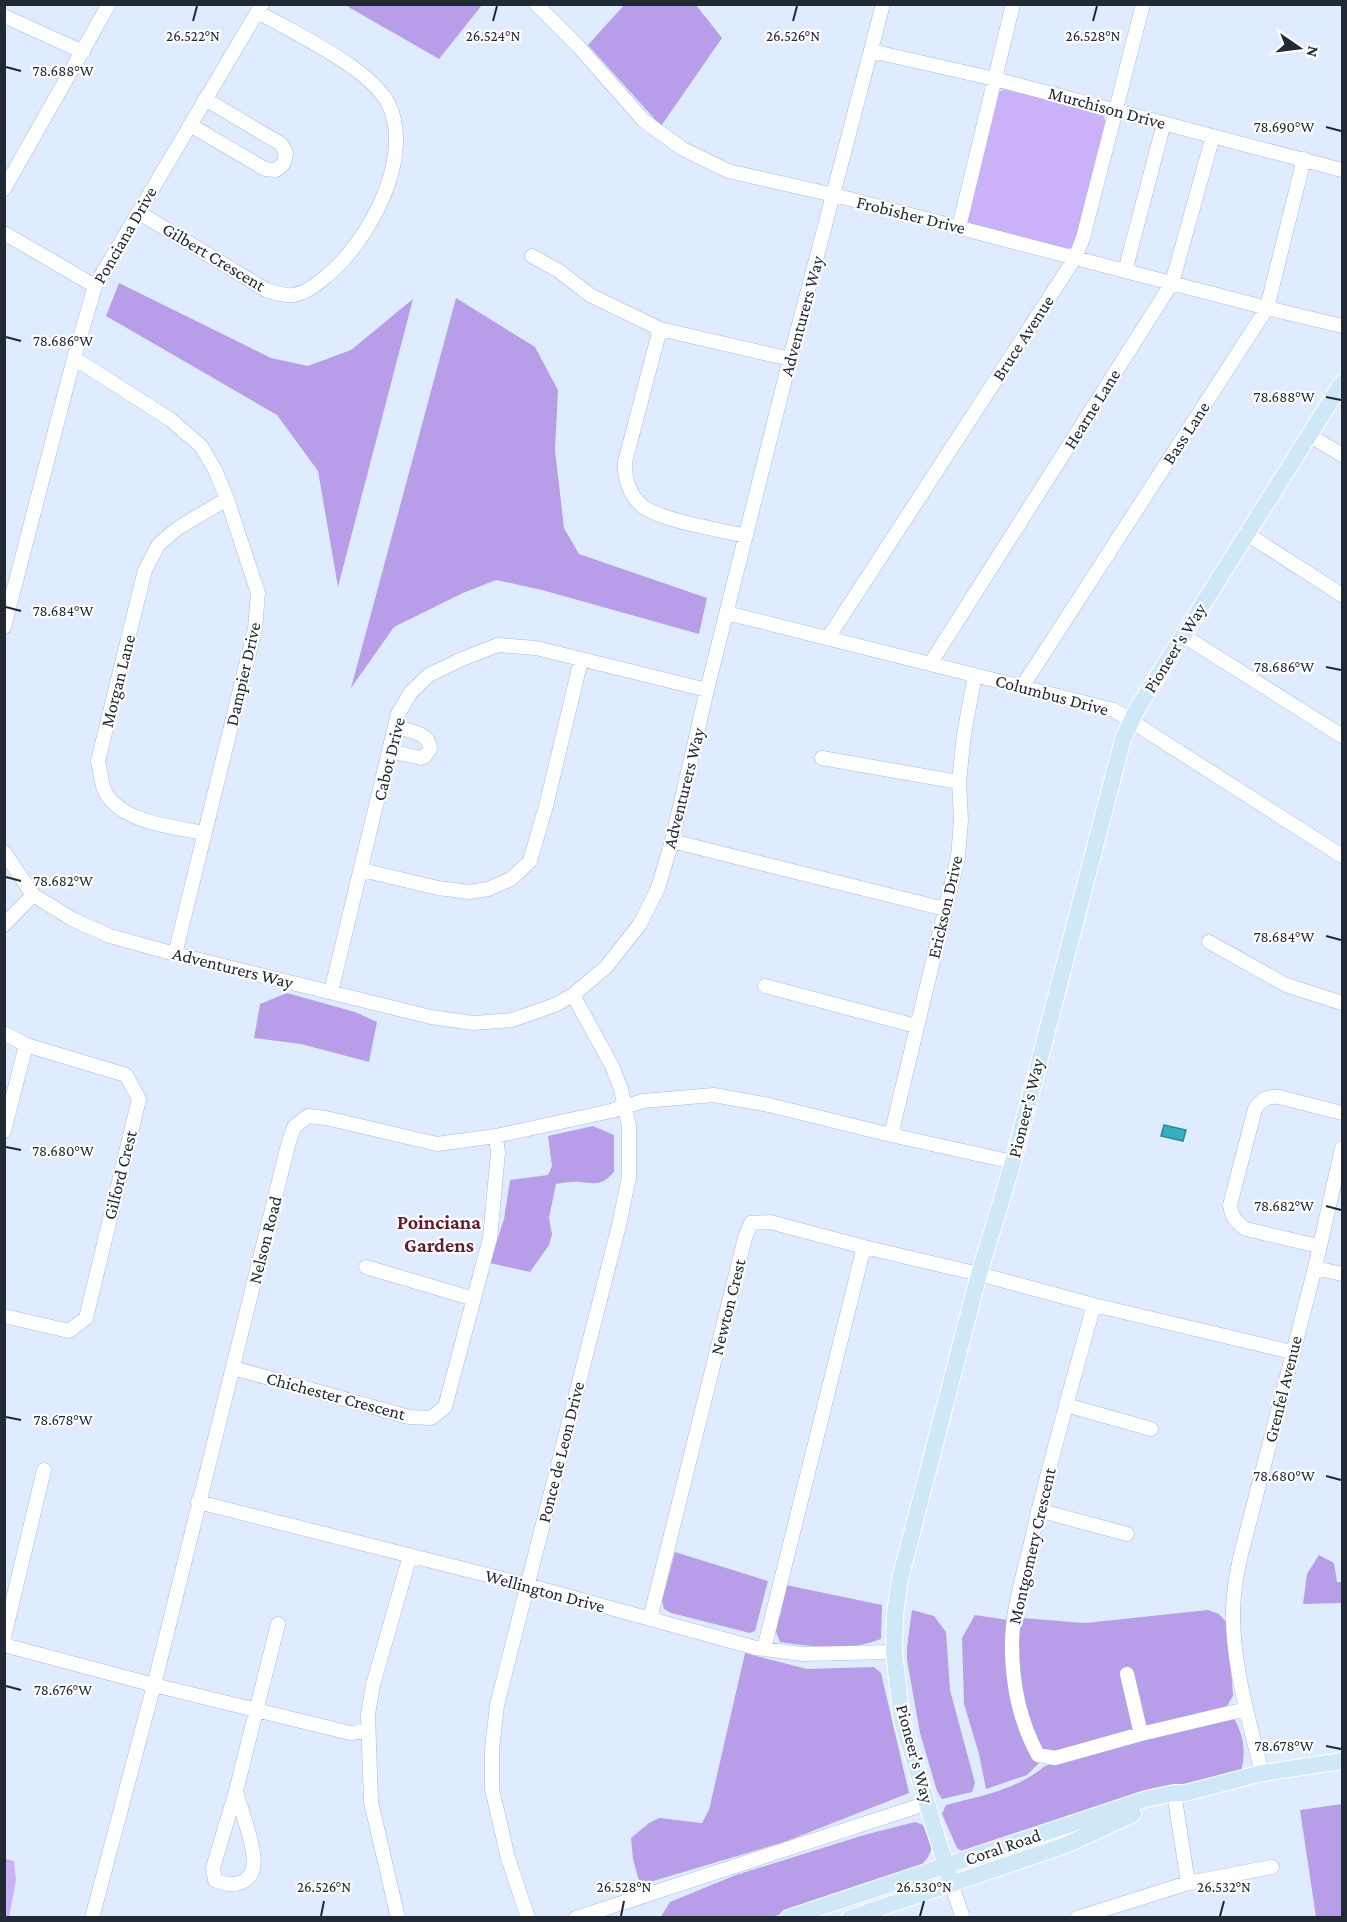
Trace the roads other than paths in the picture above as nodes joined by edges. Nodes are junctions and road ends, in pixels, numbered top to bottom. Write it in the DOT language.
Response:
graph roads {
  1 [pos="110,4"];
  2 [pos="537,4"];
  3 [pos="882,4"];
  4 [pos="1014,4"];
  5 [pos="1143,4"];
  6 [pos="260,8"];
  7 [pos="4,16"];
  8 [pos="871,51"];
  9 [pos="83,52"];
  10 [pos="995,79"];
  11 [pos="206,99"];
  12 [pos="1115,111"];
  13 [pos="1164,123"];
  14 [pos="190,125"];
  15 [pos="1213,136"];
  16 [pos="1304,159"];
  17 [pos="1342,170"];
  18 [pos="4,189"];
  19 [pos="834,195"];
  20 [pos="138,212"];
  21 [pos="959,226"];
  22 [pos="4,233"];
  23 [pos="532,256"];
  24 [pos="1075,258"];
  25 [pos="1125,271"];
  26 [pos="1173,283"];
  27 [pos="95,286"];
  28 [pos="1267,308"];
  29 [pos="1342,326"];
  30 [pos="660,329"];
  31 [pos="74,358"];
  32 [pos="790,359"];
  33 [pos="1342,382"];
  34 [pos="1309,435"];
  35 [pos="1342,456"];
  36 [pos="227,499"];
  37 [pos="1247,534"];
  38 [pos="746,536"];
  39 [pos="1342,595"];
  40 [pos="728,613"];
  41 [pos="4,627"];
  42 [pos="1184,636"];
  43 [pos="828,638"];
  44 [pos="581,660"];
  45 [pos="930,664"];
  46 [pos="975,675"];
  47 [pos="1022,687"];
  48 [pos="707,690"];
  49 [pos="1131,722"];
  50 [pos="395,727"];
  51 [pos="1342,736"];
  52 [pos="390,751"];
  53 [pos="822,758"];
  54 [pos="959,782"];
  55 [pos="204,833"];
  56 [pos="672,841"];
  57 [pos="4,852"];
  58 [pos="1342,856"];
  59 [pos="362,870"];
  60 [pos="33,895"];
  61 [pos="945,909"];
  62 [pos="4,925"];
  63 [pos="1209,942"];
  64 [pos="175,954"];
  65 [pos="765,986"];
  66 [pos="331,992"];
  67 [pos="573,995"];
  68 [pos="1342,1003"];
  69 [pos="916,1026"];
  70 [pos="4,1033"];
  71 [pos="26,1045"];
  72 [pos="625,1106"];
  73 [pos="1342,1113"];
  74 [pos="4,1131"];
  75 [pos="891,1135"];
  76 [pos="496,1136"];
  77 [pos="1342,1148"];
  78 [pos="1013,1162"];
  79 [pos="1318,1246"];
  80 [pos="864,1247"];
  81 [pos="366,1267"];
  82 [pos="1315,1268"];
  83 [pos="979,1274"];
  84 [pos="1342,1275"];
  85 [pos="474,1299"];
  86 [pos="1094,1305"];
  87 [pos="4,1316"];
  88 [pos="1292,1352"];
  89 [pos="233,1368"];
  90 [pos="1066,1405"];
  91 [pos="1151,1429"];
  92 [pos="44,1470"];
  93 [pos="198,1502"];
  94 [pos="1038,1510"];
  95 [pos="1127,1534"];
  96 [pos="410,1556"];
  97 [pos="527,1585"];
  98 [pos="650,1619"];
  99 [pos="278,1624"];
  100 [pos="4,1637"];
  101 [pos="4,1645"];
  102 [pos="764,1649"];
  103 [pos="894,1652"];
  104 [pos="1127,1674"];
  105 [pos="154,1686"];
  106 [pos="1246,1709"];
  107 [pos="256,1710"];
  108 [pos="368,1731"];
  109 [pos="1141,1734"];
  110 [pos="1342,1761"];
  111 [pos="1262,1773"];
  112 [pos="236,1791"];
  113 [pos="1178,1795"];
  114 [pos="928,1803"];
  115 [pos="946,1866"];
  116 [pos="1272,1867"];
  117 [pos="951,1883"];
  118 [pos="1188,1883"];
  119 [pos="797,1916"];
  120 [pos="92,1917"];
  121 [pos="398,1917"];
  122 [pos="528,1917"];
  123 [pos="576,1917"];
  124 [pos="850,1917"];
  125 [pos="963,1917"];
  126 [pos="1077,1917"];
  1 -- 9 [label="street"];
  2 -- 19 [label="street, Frobisher Drive"];
  3 -- 8 [label="street, Adventurers Way"];
  4 -- 10 [label="street"];
  5 -- 12 [label="street, Bruce Avenue"];
  6 -- 11 [label="street, Ponciana Drive"];
  6 -- 20 [label="street, Gilbert Crescent"];
  7 -- 9 [label="street"];
  8 -- 10 [label="street, Murchison Drive"];
  8 -- 19 [label="street, Adventurers Way"];
  9 -- 18 [label="street"];
  10 -- 12 [label="street, Murchison Drive"];
  10 -- 21 [label="street"];
  11 -- 14 [label="street, Ponciana Drive"];
  11 -- 14 [label="street"];
  12 -- 13 [label="street, Murchison Drive"];
  12 -- 24 [label="street, Bruce Avenue"];
  13 -- 15 [label="street, Murchison Drive"];
  13 -- 25 [label="street"];
  14 -- 20 [label="street, Ponciana Drive"];
  15 -- 16 [label="street, Murchison Drive"];
  15 -- 26 [label="street, Hearne Lane"];
  16 -- 17 [label="street, Murchison Drive"];
  16 -- 28 [label="street, Bass Lane"];
  19 -- 21 [label="street, Frobisher Drive"];
  19 -- 32 [label="street, Adventurers Way"];
  20 -- 27 [label="street, Ponciana Drive"];
  21 -- 24 [label="street, Frobisher Drive"];
  22 -- 27 [label="street"];
  23 -- 30 [label="street"];
  24 -- 25 [label="street, Frobisher Drive"];
  24 -- 43 [label="street, Bruce Avenue"];
  25 -- 26 [label="street, Frobisher Drive"];
  26 -- 28 [label="street, Frobisher Drive"];
  26 -- 45 [label="street, Hearne Lane"];
  27 -- 31 [label="street, Ponciana Drive"];
  28 -- 29 [label="street, Frobisher Drive"];
  28 -- 47 [label="street, Bass Lane"];
  30 -- 32 [label="street"];
  30 -- 38 [label="street"];
  31 -- 36 [label="street, Dampier Drive"];
  31 -- 41 [label="street, Ponciana Drive"];
  32 -- 38 [label="street, Adventurers Way"];
  33 -- 34 [label="main road, Pioneer's Way"];
  34 -- 35 [label="street"];
  34 -- 37 [label="main road, Pioneer's Way"];
  36 -- 55 [label="street, Dampier Drive"];
  36 -- 55 [label="street, Morgan Lane"];
  37 -- 39 [label="street"];
  37 -- 42 [label="main road, Pioneer's Way"];
  38 -- 40 [label="street, Adventurers Way"];
  40 -- 43 [label="street, Columbus Drive"];
  40 -- 48 [label="street, Adventurers Way"];
  42 -- 49 [label="main road, Pioneer's Way"];
  42 -- 51 [label="street"];
  43 -- 45 [label="street, Columbus Drive"];
  44 -- 48 [label="street, Cabot Drive"];
  44 -- 50 [label="street, Cabot Drive"];
  44 -- 59 [label="street"];
  45 -- 46 [label="street, Columbus Drive"];
  46 -- 47 [label="street, Columbus Drive"];
  46 -- 54 [label="street, Erickson Drive"];
  47 -- 49 [label="street, Columbus Drive"];
  48 -- 56 [label="street, Adventurers Way"];
  49 -- 58 [label="street, Columbus Drive"];
  49 -- 78 [label="main road, Pioneer's Way"];
  50 -- 52 [label="street, Cabot Drive"];
  50 -- 52 [label="street"];
  52 -- 59 [label="street, Cabot Drive"];
  53 -- 54 [label="street"];
  54 -- 61 [label="street, Erickson Drive"];
  55 -- 64 [label="street, Dampier Drive"];
  56 -- 61 [label="street"];
  56 -- 67 [label="street, Adventurers Way"];
  57 -- 60 [label="street"];
  59 -- 66 [label="street, Cabot Drive"];
  60 -- 62 [label="street"];
  60 -- 64 [label="street, Adventurers Way"];
  61 -- 69 [label="street, Erickson Drive"];
  63 -- 68 [label="street"];
  64 -- 66 [label="street, Adventurers Way"];
  65 -- 69 [label="street"];
  66 -- 67 [label="street, Adventurers Way"];
  67 -- 72 [label="street, Ponce de Leon Drive"];
  69 -- 75 [label="street, Erickson Drive"];
  70 -- 71 [label="street, Gilford Crest"];
  71 -- 74 [label="street"];
  71 -- 87 [label="street, Gilford Crest"];
  72 -- 75 [label="street, Nelson Road"];
  72 -- 76 [label="street, Nelson Road"];
  72 -- 97 [label="street, Ponce de Leon Drive"];
  73 -- 79 [label="street"];
  75 -- 78 [label="street, Nelson Road"];
  76 -- 85 [label="street, Chichester Crescent"];
  76 -- 89 [label="street, Nelson Road"];
  77 -- 79 [label="street, Grenfel Avenue"];
  78 -- 83 [label="main road, Pioneer's Way"];
  79 -- 82 [label="street, Grenfel Avenue"];
  80 -- 83 [label="street, Newton Crest"];
  80 -- 98 [label="street, Newton Crest"];
  80 -- 102 [label="street"];
  81 -- 85 [label="street"];
  82 -- 84 [label="street"];
  82 -- 88 [label="street, Grenfel Avenue"];
  83 -- 86 [label="street, Newton Crest"];
  83 -- 103 [label="main road, Pioneer's Way"];
  85 -- 89 [label="street, Chichester Crescent"];
  86 -- 88 [label="street, Newton Crest"];
  86 -- 90 [label="street, Montgomery Crescent"];
  88 -- 106 [label="street, Grenfel Avenue"];
  89 -- 93 [label="street, Nelson Road"];
  90 -- 91 [label="street"];
  90 -- 94 [label="street, Montgomery Crescent"];
  92 -- 100 [label="street"];
  93 -- 96 [label="street, Wellington Drive"];
  93 -- 105 [label="street, Nelson Road"];
  94 -- 95 [label="street"];
  94 -- 109 [label="street, Montgomery Crescent"];
  96 -- 97 [label="street, Wellington Drive"];
  96 -- 108 [label="street"];
  97 -- 98 [label="street, Wellington Drive"];
  97 -- 122 [label="street, Ponce de Leon Drive"];
  98 -- 102 [label="street, Wellington Drive"];
  99 -- 107 [label="street"];
  101 -- 105 [label="street"];
  102 -- 103 [label="street, Wellington Drive"];
  103 -- 114 [label="main road, Pioneer's Way"];
  104 -- 109 [label="street"];
  105 -- 107 [label="street"];
  105 -- 120 [label="street, Nelson Road"];
  106 -- 109 [label="street, Montgomery Crescent"];
  106 -- 111 [label="street, Grenfel Avenue"];
  107 -- 108 [label="street"];
  107 -- 112 [label="street"];
  108 -- 121 [label="street"];
  110 -- 111 [label="main road, Coral Road"];
  111 -- 113 [label="main road, Coral Road"];
  112 -- 112 [label="street"];
  113 -- 115 [label="main road, Coral Road"];
  113 -- 117 [label="main road, Coral Road"];
  113 -- 118 [label="street"];
  114 -- 115 [label="main road, Pioneer's Way"];
  114 -- 123 [label="street"];
  115 -- 117 [label="main road, Pioneer's Way"];
  115 -- 119 [label="main road, Coral Road"];
  116 -- 118 [label="street"];
  117 -- 124 [label="main road, Coral Road"];
  117 -- 125 [label="street"];
  118 -- 126 [label="street"];
}
